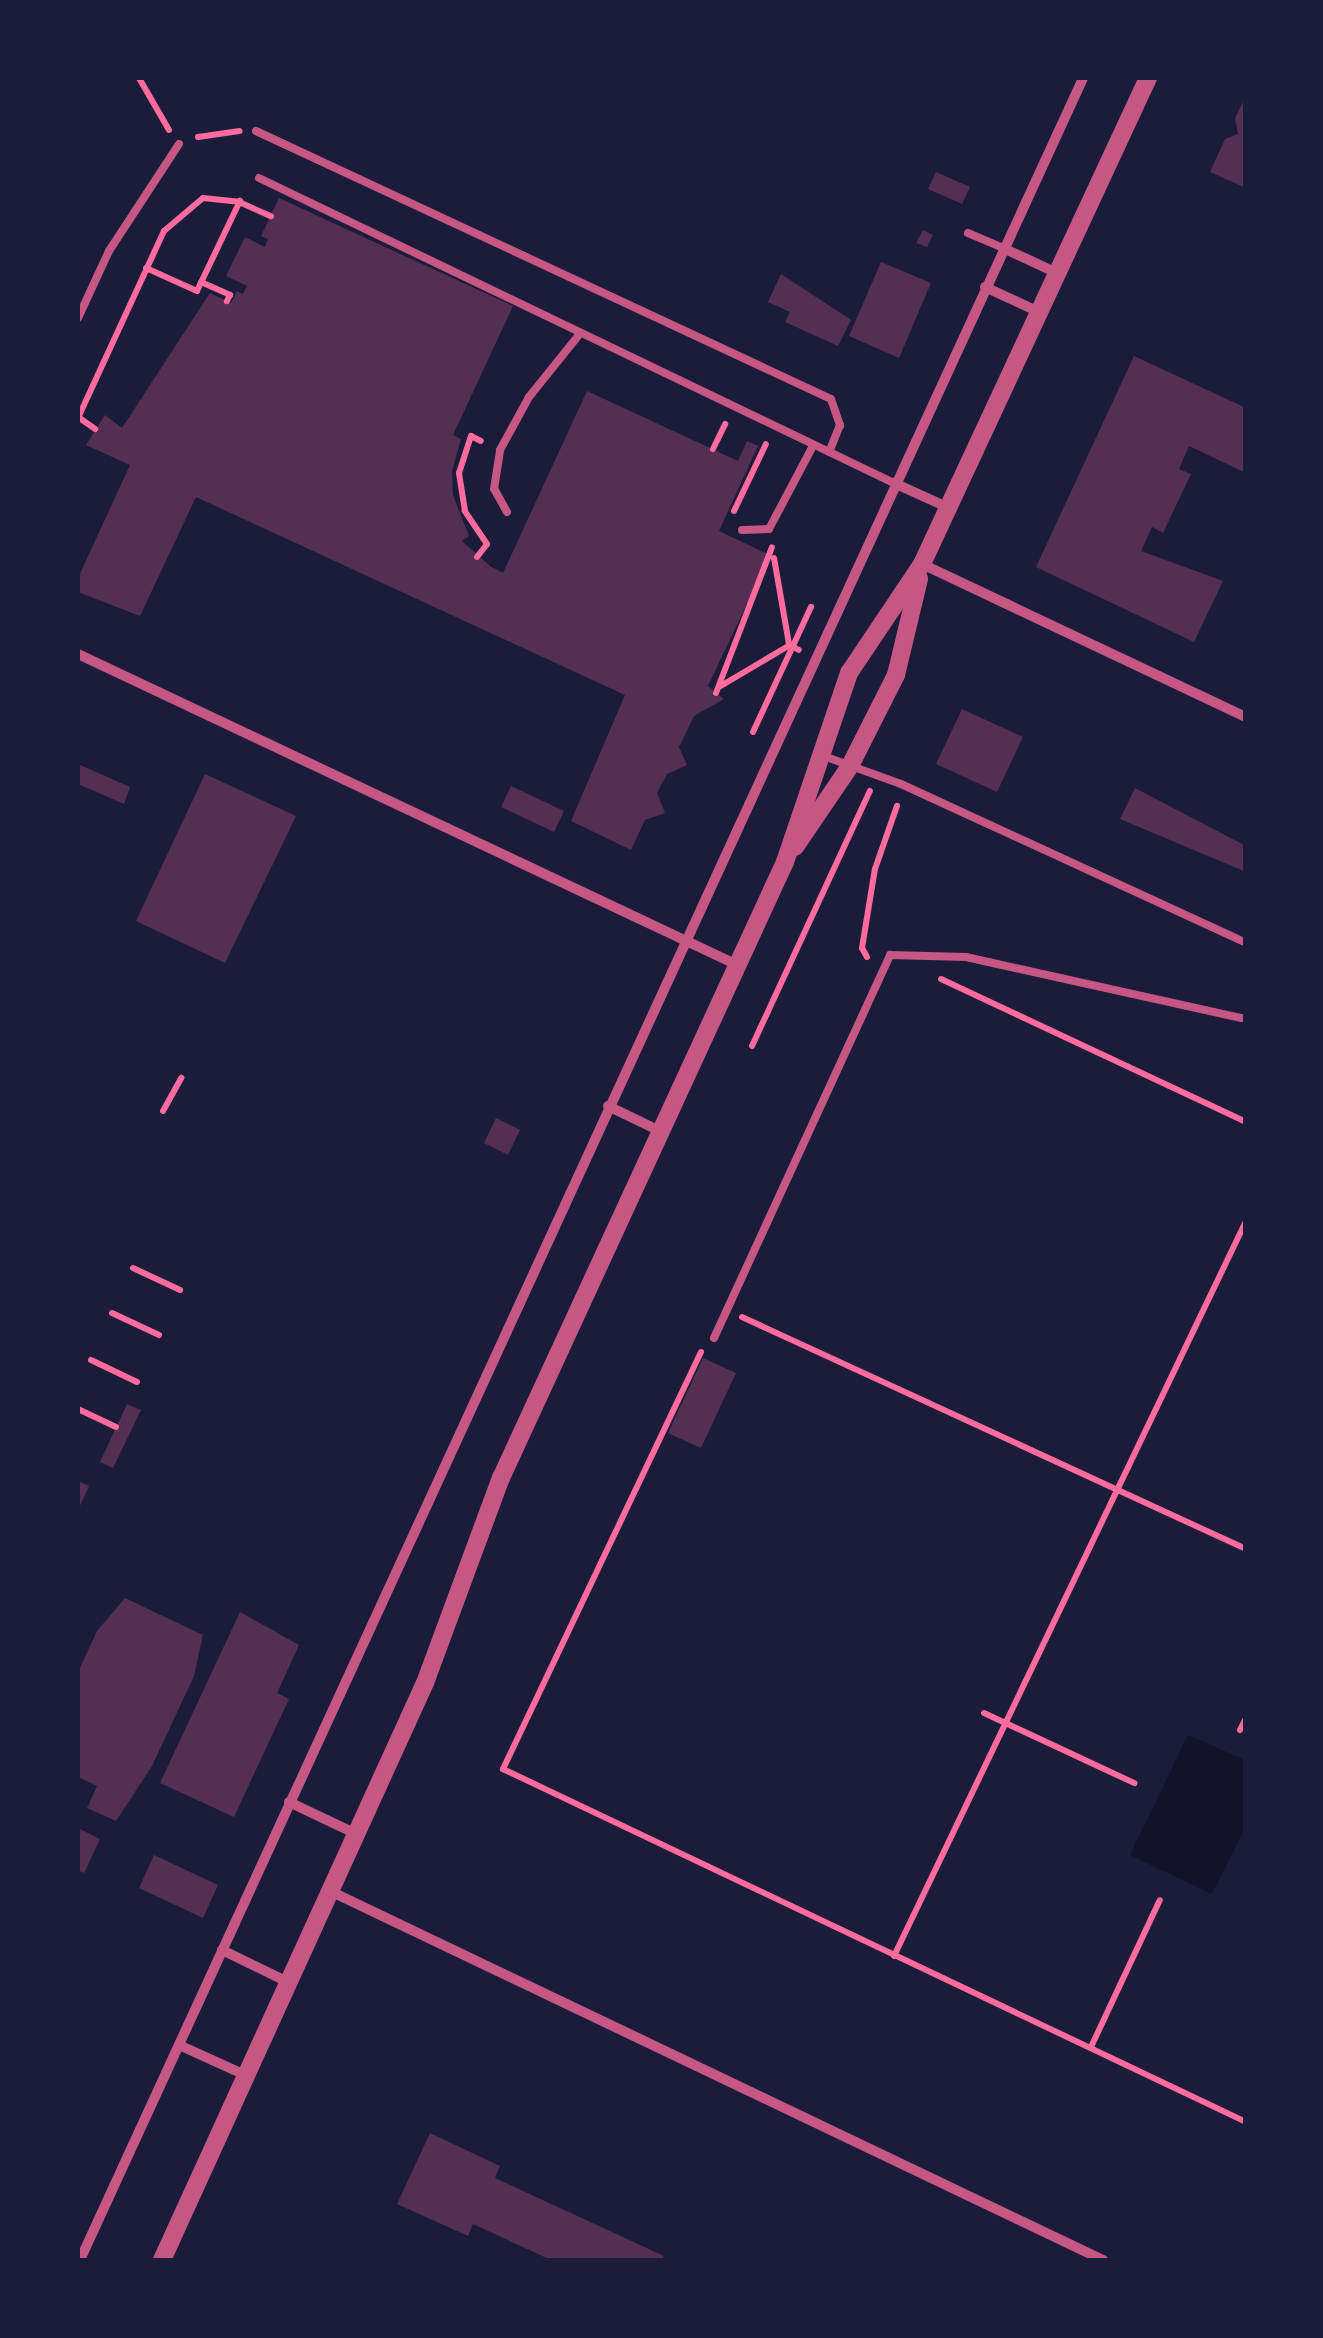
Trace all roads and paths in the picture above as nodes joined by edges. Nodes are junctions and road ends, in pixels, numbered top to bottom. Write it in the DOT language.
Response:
graph roads {
  1 [pos="139,78"];
  2 [pos="1082,78"];
  3 [pos="1148,78"];
  4 [pos="256,131"];
  5 [pos="180,144"];
  6 [pos="259,178"];
  7 [pos="240,202"];
  8 [pos="271,216"];
  9 [pos="968,233"];
  10 [pos="1003,248"];
  11 [pos="146,268"];
  12 [pos="1057,274"];
  13 [pos="202,282"];
  14 [pos="985,287"];
  15 [pos="228,302"];
  16 [pos="1039,312"];
  17 [pos="78,318"];
  18 [pos="578,336"];
  19 [pos="78,417"];
  20 [pos="725,424"];
  21 [pos="96,429"];
  22 [pos="478,439"];
  23 [pos="766,444"];
  24 [pos="813,446"];
  25 [pos="713,450"];
  26 [pos="828,452"];
  27 [pos="894,484"];
  28 [pos="739,501"];
  29 [pos="949,508"];
  30 [pos="507,512"];
  31 [pos="769,529"];
  32 [pos="742,530"];
  33 [pos="774,554"];
  34 [pos="477,557"];
  35 [pos="922,564"];
  36 [pos="818,594"];
  37 [pos="790,645"];
  38 [pos="78,654"];
  39 [pos="748,670"];
  40 [pos="1246,716"];
  41 [pos="752,732"];
  42 [pos="817,753"];
  43 [pos="850,766"];
  44 [pos="906,786"];
  45 [pos="785,862"];
  46 [pos="685,938"];
  47 [pos="1246,943"];
  48 [pos="890,955"];
  49 [pos="737,966"];
  50 [pos="880,978"];
  51 [pos="1246,1019"];
  52 [pos="181,1078"];
  53 [pos="608,1106"];
  54 [pos="163,1111"];
  55 [pos="1246,1122"];
  56 [pos="660,1131"];
  57 [pos="1246,1221"];
  58 [pos="134,1268"];
  59 [pos="180,1290"];
  60 [pos="728,1310"];
  61 [pos="112,1313"];
  62 [pos="159,1335"];
  63 [pos="714,1338"];
  64 [pos="91,1360"];
  65 [pos="138,1382"];
  66 [pos="78,1408"];
  67 [pos="116,1427"];
  68 [pos="1117,1490"];
  69 [pos="1246,1550"];
  70 [pos="984,1714"];
  71 [pos="1246,1718"];
  72 [pos="1005,1724"];
  73 [pos="1240,1730"];
  74 [pos="1134,1783"];
  75 [pos="290,1802"];
  76 [pos="356,1834"];
  77 [pos="330,1891"];
  78 [pos="1160,1900"];
  79 [pos="222,1950"];
  80 [pos="894,1956"];
  81 [pos="288,1982"];
  82 [pos="179,2044"];
  83 [pos="1091,2046"];
  84 [pos="245,2075"];
  85 [pos="1246,2122"];
  86 [pos="80,2260"];
  87 [pos="162,2260"];
  88 [pos="1103,2260"];
  1 -- 5 [label="path"];
  2 -- 10 [label="street"];
  3 -- 12 [label="street"];
  4 -- 5 [label="path"];
  4 -- 26 [label="lane"];
  5 -- 17 [label="lane"];
  6 -- 7 [label="path"];
  6 -- 18 [label="lane"];
  7 -- 8 [label="path"];
  7 -- 11 [label="path"];
  7 -- 13 [label="path"];
  9 -- 10 [label="lane"];
  10 -- 12 [label="street"];
  10 -- 14 [label="street"];
  11 -- 13 [label="path"];
  11 -- 19 [label="path"];
  12 -- 16 [label="street"];
  13 -- 15 [label="path"];
  14 -- 16 [label="street"];
  14 -- 27 [label="street"];
  16 -- 29 [label="street"];
  18 -- 24 [label="lane"];
  18 -- 30 [label="lane"];
  19 -- 21 [label="path"];
  20 -- 25 [label="path"];
  22 -- 34 [label="path"];
  23 -- 28 [label="path"];
  24 -- 26 [label="lane"];
  24 -- 31 [label="lane"];
  26 -- 27 [label="lane"];
  27 -- 29 [label="street"];
  27 -- 46 [label="street"];
  29 -- 35 [label="street"];
  31 -- 32 [label="lane"];
  31 -- 33 [label="path"];
  33 -- 37 [label="path"];
  33 -- 39 [label="path"];
  35 -- 40 [label="street"];
  35 -- 42 [label="street"];
  35 -- 43 [label="street"];
  36 -- 37 [label="path"];
  37 -- 41 [label="path"];
  38 -- 46 [label="street"];
  42 -- 43 [label="lane"];
  42 -- 45 [label="street"];
  43 -- 44 [label="lane"];
  43 -- 45 [label="street"];
  44 -- 47 [label="lane"];
  44 -- 50 [label="path"];
  45 -- 49 [label="street"];
  46 -- 49 [label="street"];
  46 -- 53 [label="street"];
  48 -- 50 [label="lane"];
  48 -- 51 [label="lane"];
  48 -- 55 [label="path"];
  49 -- 56 [label="street"];
  50 -- 60 [label="lane"];
  52 -- 54 [label="path"];
  53 -- 56 [label="street"];
  53 -- 75 [label="street"];
  56 -- 76 [label="street"];
  57 -- 68 [label="path"];
  58 -- 59 [label="path"];
  60 -- 63 [label="lane"];
  60 -- 68 [label="path"];
  61 -- 62 [label="path"];
  63 -- 80 [label="path"];
  64 -- 65 [label="path"];
  66 -- 67 [label="path"];
  68 -- 69 [label="path"];
  68 -- 72 [label="path"];
  70 -- 72 [label="path"];
  71 -- 73 [label="path"];
  72 -- 74 [label="path"];
  72 -- 80 [label="path"];
  75 -- 76 [label="street"];
  75 -- 79 [label="street"];
  76 -- 77 [label="street"];
  77 -- 81 [label="street"];
  77 -- 88 [label="street"];
  78 -- 83 [label="path"];
  79 -- 81 [label="street"];
  79 -- 82 [label="street"];
  80 -- 83 [label="path"];
  81 -- 84 [label="street"];
  82 -- 84 [label="street"];
  82 -- 86 [label="street"];
  83 -- 85 [label="path"];
  84 -- 87 [label="street"];
}
